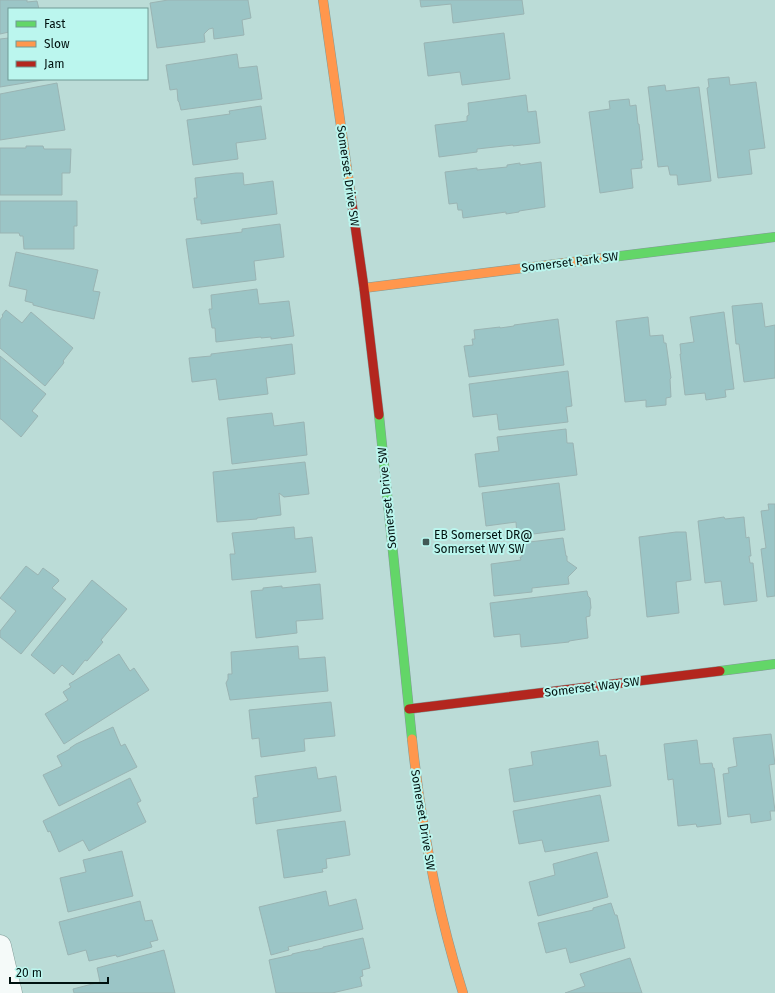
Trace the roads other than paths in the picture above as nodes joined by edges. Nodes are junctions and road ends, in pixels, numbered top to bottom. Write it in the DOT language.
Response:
graph roads {
  1 [pos="323,0"];
  2 [pos="775,237"];
  3 [pos="364,288"];
  4 [pos="775,664"];
  5 [pos="409,710"];
  6 [pos="0,946"];
  7 [pos="10,993"];
  8 [pos="462,993"];
  1 -- 3 [label="street, Somerset Drive SW"];
  2 -- 3 [label="street, Somerset Park SW"];
  3 -- 5 [label="street, Somerset Drive SW"];
  4 -- 5 [label="street, Somerset Way SW"];
  5 -- 8 [label="street, Somerset Drive SW"];
  6 -- 7 [label="street"];
}
